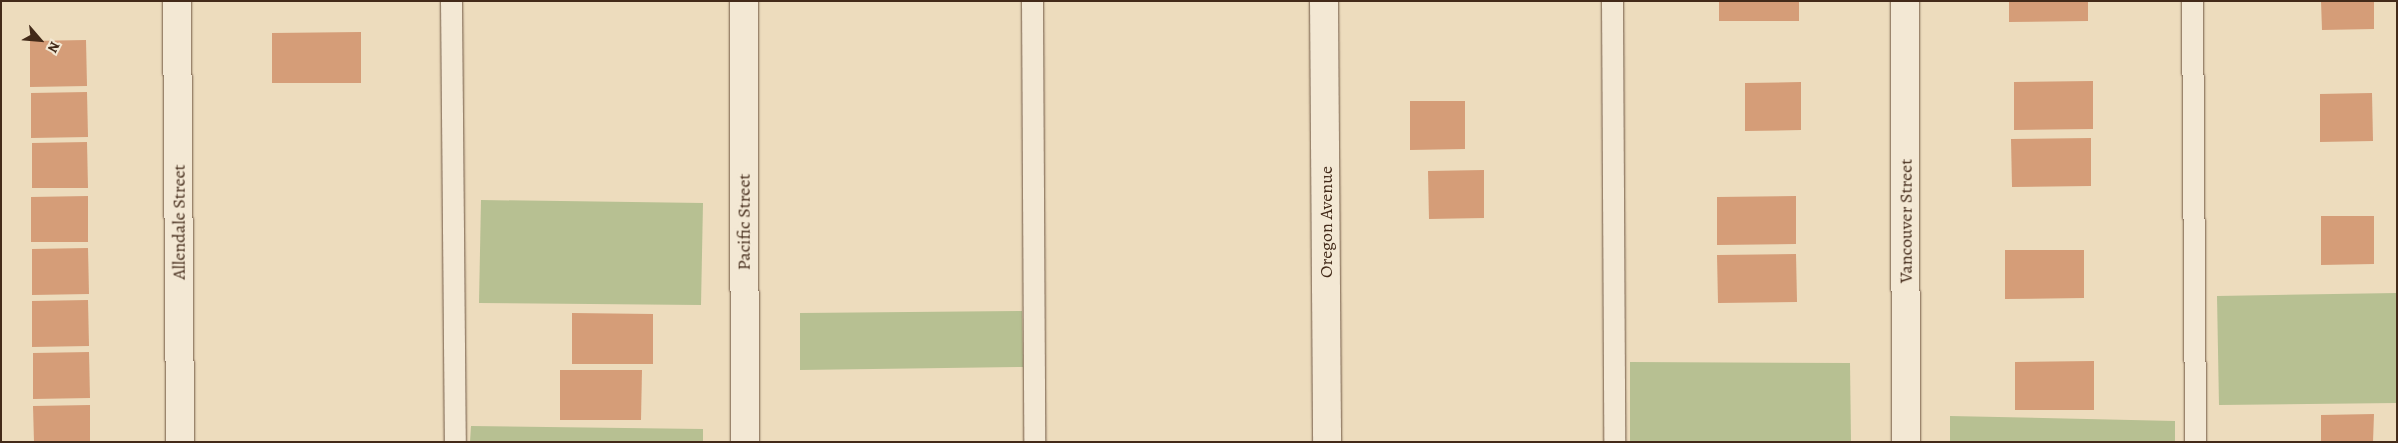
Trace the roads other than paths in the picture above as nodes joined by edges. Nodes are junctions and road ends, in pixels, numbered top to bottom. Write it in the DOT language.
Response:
graph roads {
  1 [pos="178,1"];
  2 [pos="451,1"];
  3 [pos="744,1"];
  4 [pos="1032,1"];
  5 [pos="1324,1"];
  6 [pos="1612,1"];
  7 [pos="1905,1"];
  8 [pos="2192,1"];
  9 [pos="180,442"];
  10 [pos="455,442"];
  11 [pos="745,442"];
  12 [pos="1034,442"];
  13 [pos="1327,442"];
  14 [pos="1614,442"];
  15 [pos="1906,442"];
  16 [pos="2195,442"];
  1 -- 9 [label="street, Allendale Street"];
  2 -- 10 [label="lane"];
  3 -- 11 [label="street, Pacific Street"];
  4 -- 12 [label="lane"];
  5 -- 13 [label="street, Oregon Avenue"];
  6 -- 14 [label="lane"];
  7 -- 15 [label="street, Vancouver Street"];
  8 -- 16 [label="lane"];
}
